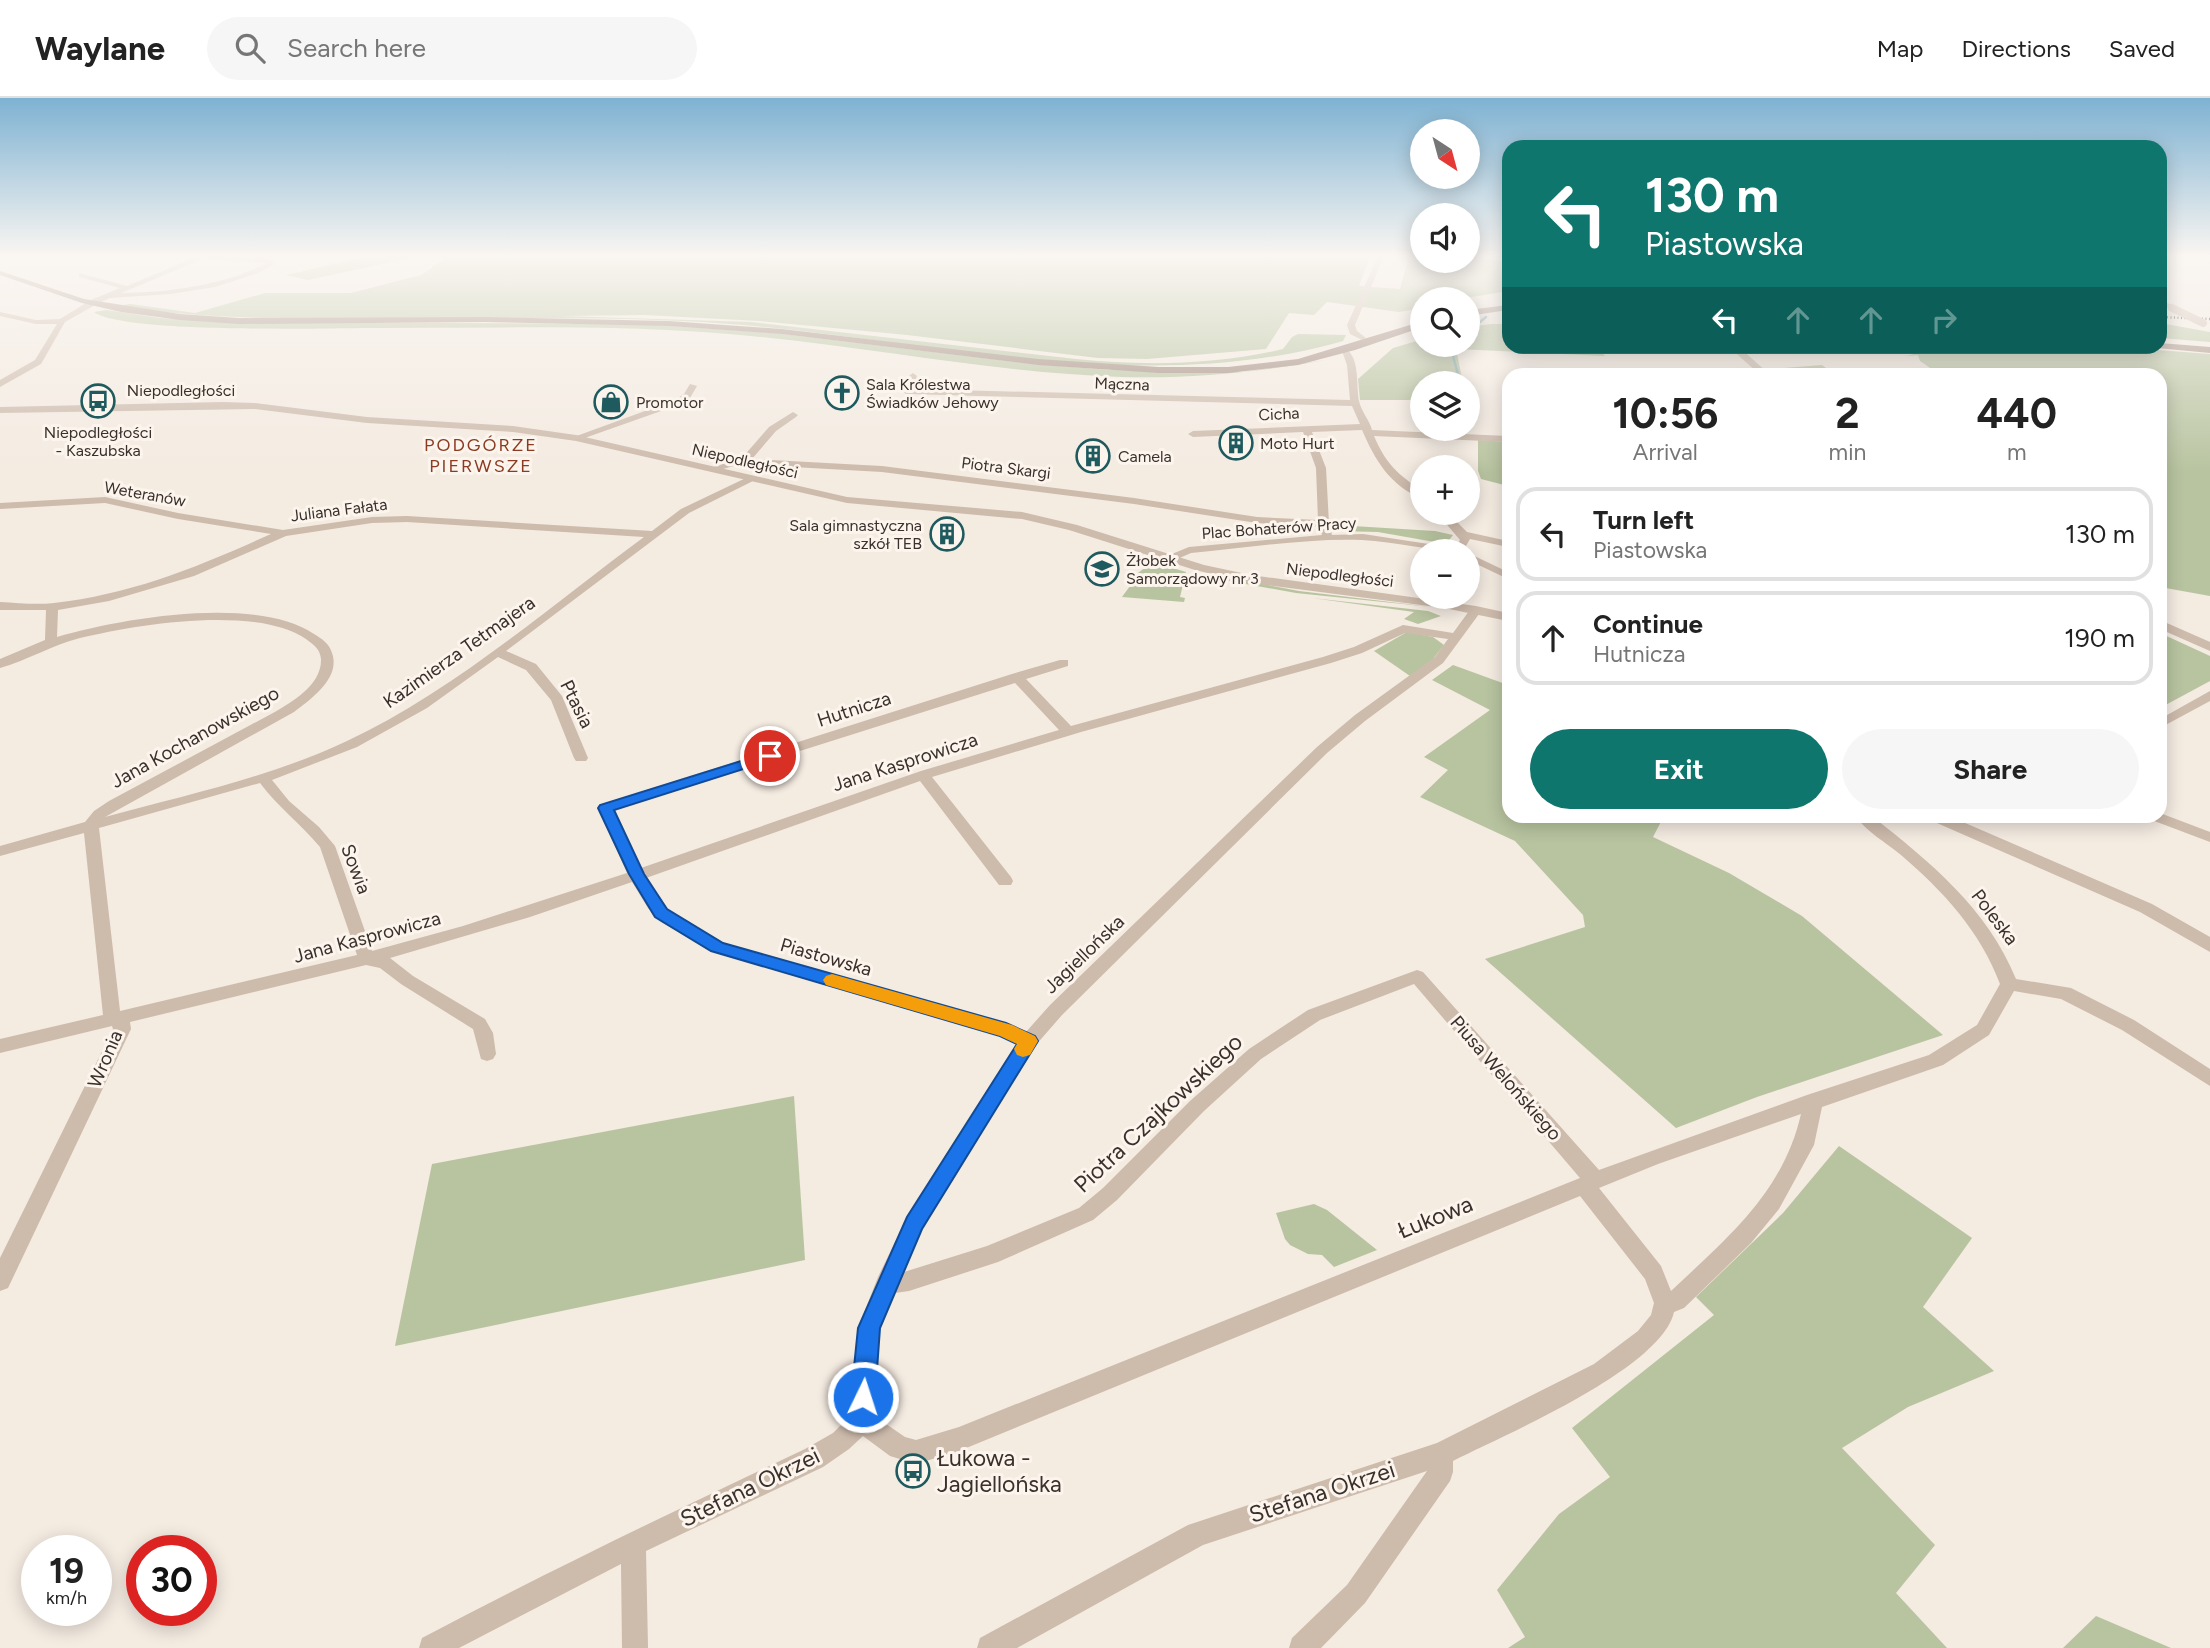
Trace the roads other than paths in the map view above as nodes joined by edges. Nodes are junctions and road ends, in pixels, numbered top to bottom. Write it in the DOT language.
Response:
graph roads {
  1 [pos="58,328"];
  2 [pos="731,328"];
  3 [pos="1353,328"];
  4 [pos="1391,328"];
  5 [pos="1410,329"];
  6 [pos="1362,338"];
  7 [pos="2167,345"];
  8 [pos="2210,348"];
  9 [pos="1346,351"];
  10 [pos="1741,354"];
  11 [pos="1757,368"];
  12 [pos="1145,369"];
  13 [pos="913,376"];
  14 [pos="0,384"];
  15 [pos="693,386"];
  16 [pos="1355,403"];
  17 [pos="0,410"];
  18 [pos="793,415"];
  19 [pos="1306,428"];
  20 [pos="1368,430"];
  21 [pos="1193,434"];
  22 [pos="576,438"];
  23 [pos="1502,439"];
  24 [pos="745,461"];
  25 [pos="712,470"];
  26 [pos="752,479"];
  27 [pos="1410,487"];
  28 [pos="0,506"];
  29 [pos="1324,524"];
  30 [pos="1454,525"];
  31 [pos="283,533"];
  32 [pos="653,534"];
  33 [pos="1463,534"];
  34 [pos="1328,538"];
  35 [pos="1465,539"];
  36 [pos="1410,543"];
  37 [pos="1502,543"];
  38 [pos="1189,550"];
  39 [pos="1146,551"];
  40 [pos="1171,558"];
  41 [pos="1480,561"];
  42 [pos="1502,573"];
  43 [pos="0,606"];
  44 [pos="52,607"];
  45 [pos="1476,610"];
  46 [pos="1502,616"];
  47 [pos="2167,627"];
  48 [pos="1458,637"];
  49 [pos="51,643"];
  50 [pos="2210,647"];
  51 [pos="497,652"];
  52 [pos="1063,663"];
  53 [pos="0,664"];
  54 [pos="1017,677"];
  55 [pos="2210,695"];
  56 [pos="2167,720"];
  57 [pos="1066,730"];
  58 [pos="581,758"];
  59 [pos="923,775"];
  60 [pos="263,778"];
  61 [pos="2167,821"];
  62 [pos="1871,823"];
  63 [pos="1952,823"];
  64 [pos="92,825"];
  65 [pos="2210,837"];
  66 [pos="0,851"];
  67 [pos="636,874"];
  68 [pos="1005,881"];
  69 [pos="2210,945"];
  70 [pos="368,959"];
  71 [pos="1417,976"];
  72 [pos="2009,984"];
  73 [pos="112,1019"];
  74 [pos="1029,1041"];
  75 [pos="0,1046"];
  76 [pos="488,1054"];
  77 [pos="2210,1079"];
  78 [pos="1814,1100"];
  79 [pos="1589,1183"];
  80 [pos="0,1281"];
  81 [pos="886,1284"];
  82 [pos="1665,1303"];
  83 [pos="862,1421"];
  84 [pos="1441,1454"];
  85 [pos="633,1543"];
  86 [pos="432,1648"];
  87 [pos="635,1648"];
  88 [pos="990,1648"];
  89 [pos="1302,1648"];
  1 -- 14 [label="street"];
  2 -- 12 [label="main road"];
  3 -- 6 [label="street"];
  4 -- 6 [label="main road"];
  5 -- 9 [label="main road"];
  6 -- 12 [label="main road"];
  7 -- 8 [label="main road"];
  9 -- 12 [label="main road"];
  9 -- 16 [label="street"];
  10 -- 11 [label="street"];
  13 -- 16 [label="street, Mączna"];
  15 -- 22 [label="street"];
  16 -- 20 [label="street"];
  17 -- 22 [label="street, Niepodległości"];
  18 -- 24 [label="street"];
  19 -- 20 [label="street, Cicha"];
  19 -- 21 [label="street, Cicha"];
  19 -- 29 [label="street"];
  20 -- 23 [label="street, Cicha"];
  20 -- 27 [label="street"];
  22 -- 25 [label="street, Niepodległości"];
  24 -- 25 [label="street, Piotra Skargi"];
  24 -- 29 [label="street, Piotra Skargi"];
  25 -- 26 [label="street, Niepodległości"];
  26 -- 32 [label="street, Kazimierza Tetmajera"];
  26 -- 39 [label="street, Niepodległości"];
  28 -- 31 [label="street, Weteranów"];
  29 -- 34 [label="street"];
  30 -- 33 [label="street"];
  31 -- 32 [label="street, Juliana Fałata"];
  31 -- 44 [label="street, Juliana Fałata"];
  32 -- 51 [label="street, Kazimierza Tetmajera"];
  33 -- 35 [label="street"];
  33 -- 37 [label="street"];
  34 -- 36 [label="street, Plac Bohaterów Pracy"];
  34 -- 38 [label="street, Plac Bohaterów Pracy"];
  38 -- 39 [label="street, Plac Bohaterów Pracy"];
  38 -- 40 [label="street, Plac Bohaterów Pracy"];
  39 -- 40 [label="street, Niepodległości"];
  40 -- 45 [label="street, Niepodległości"];
  41 -- 42 [label="street"];
  43 -- 44 [label="street, Juliana Fałata"];
  44 -- 49 [label="street"];
  45 -- 46 [label="street, Niepodległości"];
  45 -- 48 [label="street, Jagiellońska"];
  47 -- 50 [label="street"];
  48 -- 57 [label="street, Jana Kasprowicza"];
  48 -- 74 [label="street, Jagiellońska"];
  49 -- 53 [label="street, Jana Kochanowskiego"];
  49 -- 64 [label="street, Jana Kochanowskiego"];
  51 -- 58 [label="street, Ptasia"];
  51 -- 60 [label="street, Kazimierza Tetmajera"];
  52 -- 54 [label="street, Hutnicza"];
  54 -- 57 [label="street"];
  54 -- 67 [label="street, Hutnicza"];
  55 -- 56 [label="street"];
  57 -- 59 [label="street, Jana Kasprowicza"];
  59 -- 67 [label="street, Jana Kasprowicza"];
  59 -- 68 [label="street"];
  60 -- 64 [label="street, Kazimierza Tetmajera"];
  60 -- 70 [label="street, Sowia"];
  61 -- 65 [label="street"];
  62 -- 72 [label="street, Poleska"];
  63 -- 69 [label="street"];
  64 -- 66 [label="street, Kazimierza Tetmajera"];
  64 -- 73 [label="street, Wronia"];
  67 -- 70 [label="street, Jana Kasprowicza"];
  67 -- 74 [label="street, Piastowska"];
  70 -- 73 [label="street, Jana Kasprowicza"];
  70 -- 76 [label="street"];
  71 -- 79 [label="street, Piusa Welońskiego"];
  71 -- 81 [label="street, Piotra Czajkowskiego"];
  72 -- 77 [label="street"];
  72 -- 78 [label="street, Łukowa"];
  73 -- 75 [label="street, Jana Kasprowicza"];
  73 -- 80 [label="street, Wronia"];
  74 -- 81 [label="street, Jagiellońska"];
  78 -- 79 [label="street, Łukowa"];
  78 -- 82 [label="street"];
  79 -- 82 [label="street, Piusa Welońskiego"];
  79 -- 83 [label="street, Łukowa"];
  81 -- 83 [label="street, Jagiellońska"];
  82 -- 84 [label="street, Stefana Okrzei"];
  83 -- 85 [label="street, Stefana Okrzei"];
  84 -- 88 [label="street, Stefana Okrzei"];
  84 -- 89 [label="street"];
  85 -- 86 [label="street, Stefana Okrzei"];
  85 -- 87 [label="street"];
}
